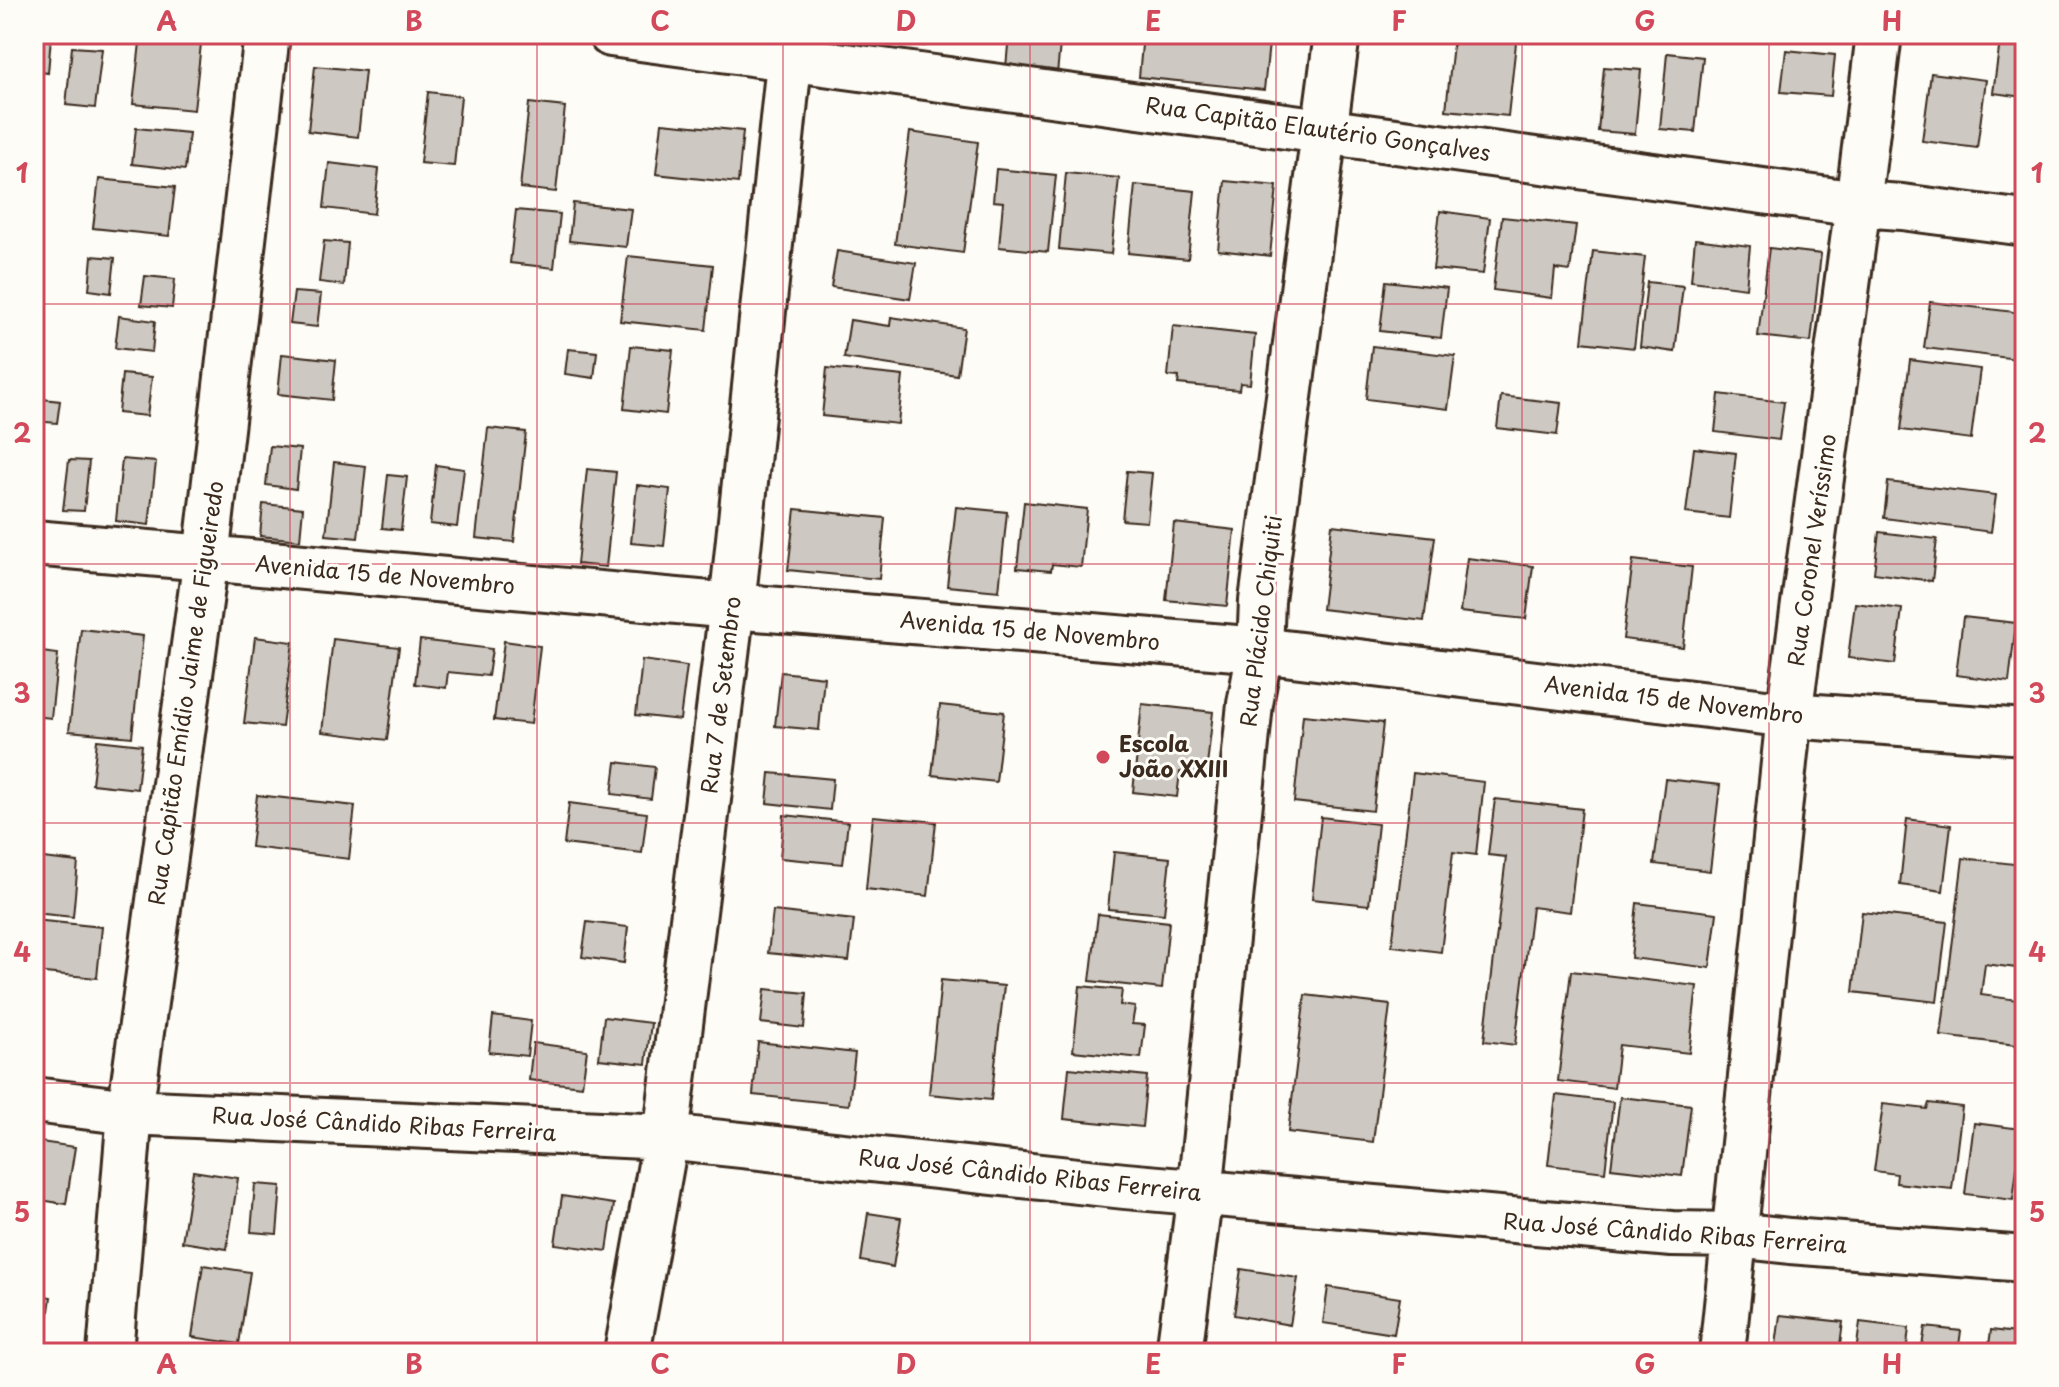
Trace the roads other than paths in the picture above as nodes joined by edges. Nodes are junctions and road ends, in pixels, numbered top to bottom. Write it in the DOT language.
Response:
graph roads {
  1 [pos="267,34"];
  2 [pos="611,34"];
  3 [pos="1337,34"];
  4 [pos="1879,34"];
  5 [pos="791,46"];
  6 [pos="1324,131"];
  7 [pos="1858,204"];
  8 [pos="2025,223"];
  9 [pos="34,543"];
  10 [pos="206,558"];
  11 [pos="732,606"];
  12 [pos="1260,650"];
  13 [pos="1789,715"];
  14 [pos="2025,732"];
  15 [pos="34,1100"];
  16 [pos="130,1112"];
  17 [pos="666,1137"];
  18 [pos="1200,1193"];
  19 [pos="1735,1235"];
  20 [pos="2025,1259"];
  21 [pos="110,1353"];
  22 [pos="627,1353"];
  23 [pos="1179,1353"];
  24 [pos="1722,1353"];
  1 -- 10 [label="street, Rua Capitão Emídio Jaime de Figueiredo"];
  2 -- 5 [label="street, Rua Capitão Elautério Gonçalves"];
  3 -- 6 [label="street, Rua Plácido Chiquiti"];
  4 -- 7 [label="street, Rua Coronel Veríssimo"];
  5 -- 6 [label="street, Rua Capitão Elautério Gonçalves"];
  5 -- 11 [label="street, Rua 7 de Setembro"];
  6 -- 7 [label="street, Rua Capitão Elautério Gonçalves"];
  6 -- 12 [label="street, Rua Plácido Chiquiti"];
  7 -- 8 [label="street, Rua Capitão Elautério Gonçalves"];
  7 -- 13 [label="street, Rua Coronel Veríssimo"];
  9 -- 10 [label="street, Avenida 15 de Novembro"];
  10 -- 11 [label="street, Avenida 15 de Novembro"];
  10 -- 16 [label="street, Rua Capitão Emídio Jaime de Figueiredo"];
  11 -- 12 [label="street, Avenida 15 de Novembro"];
  11 -- 17 [label="street, Rua 7 de Setembro"];
  12 -- 13 [label="street, Avenida 15 de Novembro"];
  12 -- 18 [label="street, Rua Plácido Chiquiti"];
  13 -- 14 [label="street, Avenida 15 de Novembro"];
  13 -- 19 [label="street, Rua Coronel Veríssimo"];
  15 -- 16 [label="street, Rua José Cândido Ribas Ferreira"];
  16 -- 17 [label="street, Rua José Cândido Ribas Ferreira"];
  16 -- 21 [label="street, Rua Capitão Emídio Jaime de Figueiredo"];
  17 -- 18 [label="street, Rua José Cândido Ribas Ferreira"];
  17 -- 22 [label="street, Rua 7 de Setembro"];
  18 -- 19 [label="street, Rua José Cândido Ribas Ferreira"];
  18 -- 23 [label="street, Rua Plácido Chiquiti"];
  19 -- 20 [label="street, Rua José Cândido Ribas Ferreira"];
  19 -- 24 [label="street, Rua Coronel Veríssimo"];
}
